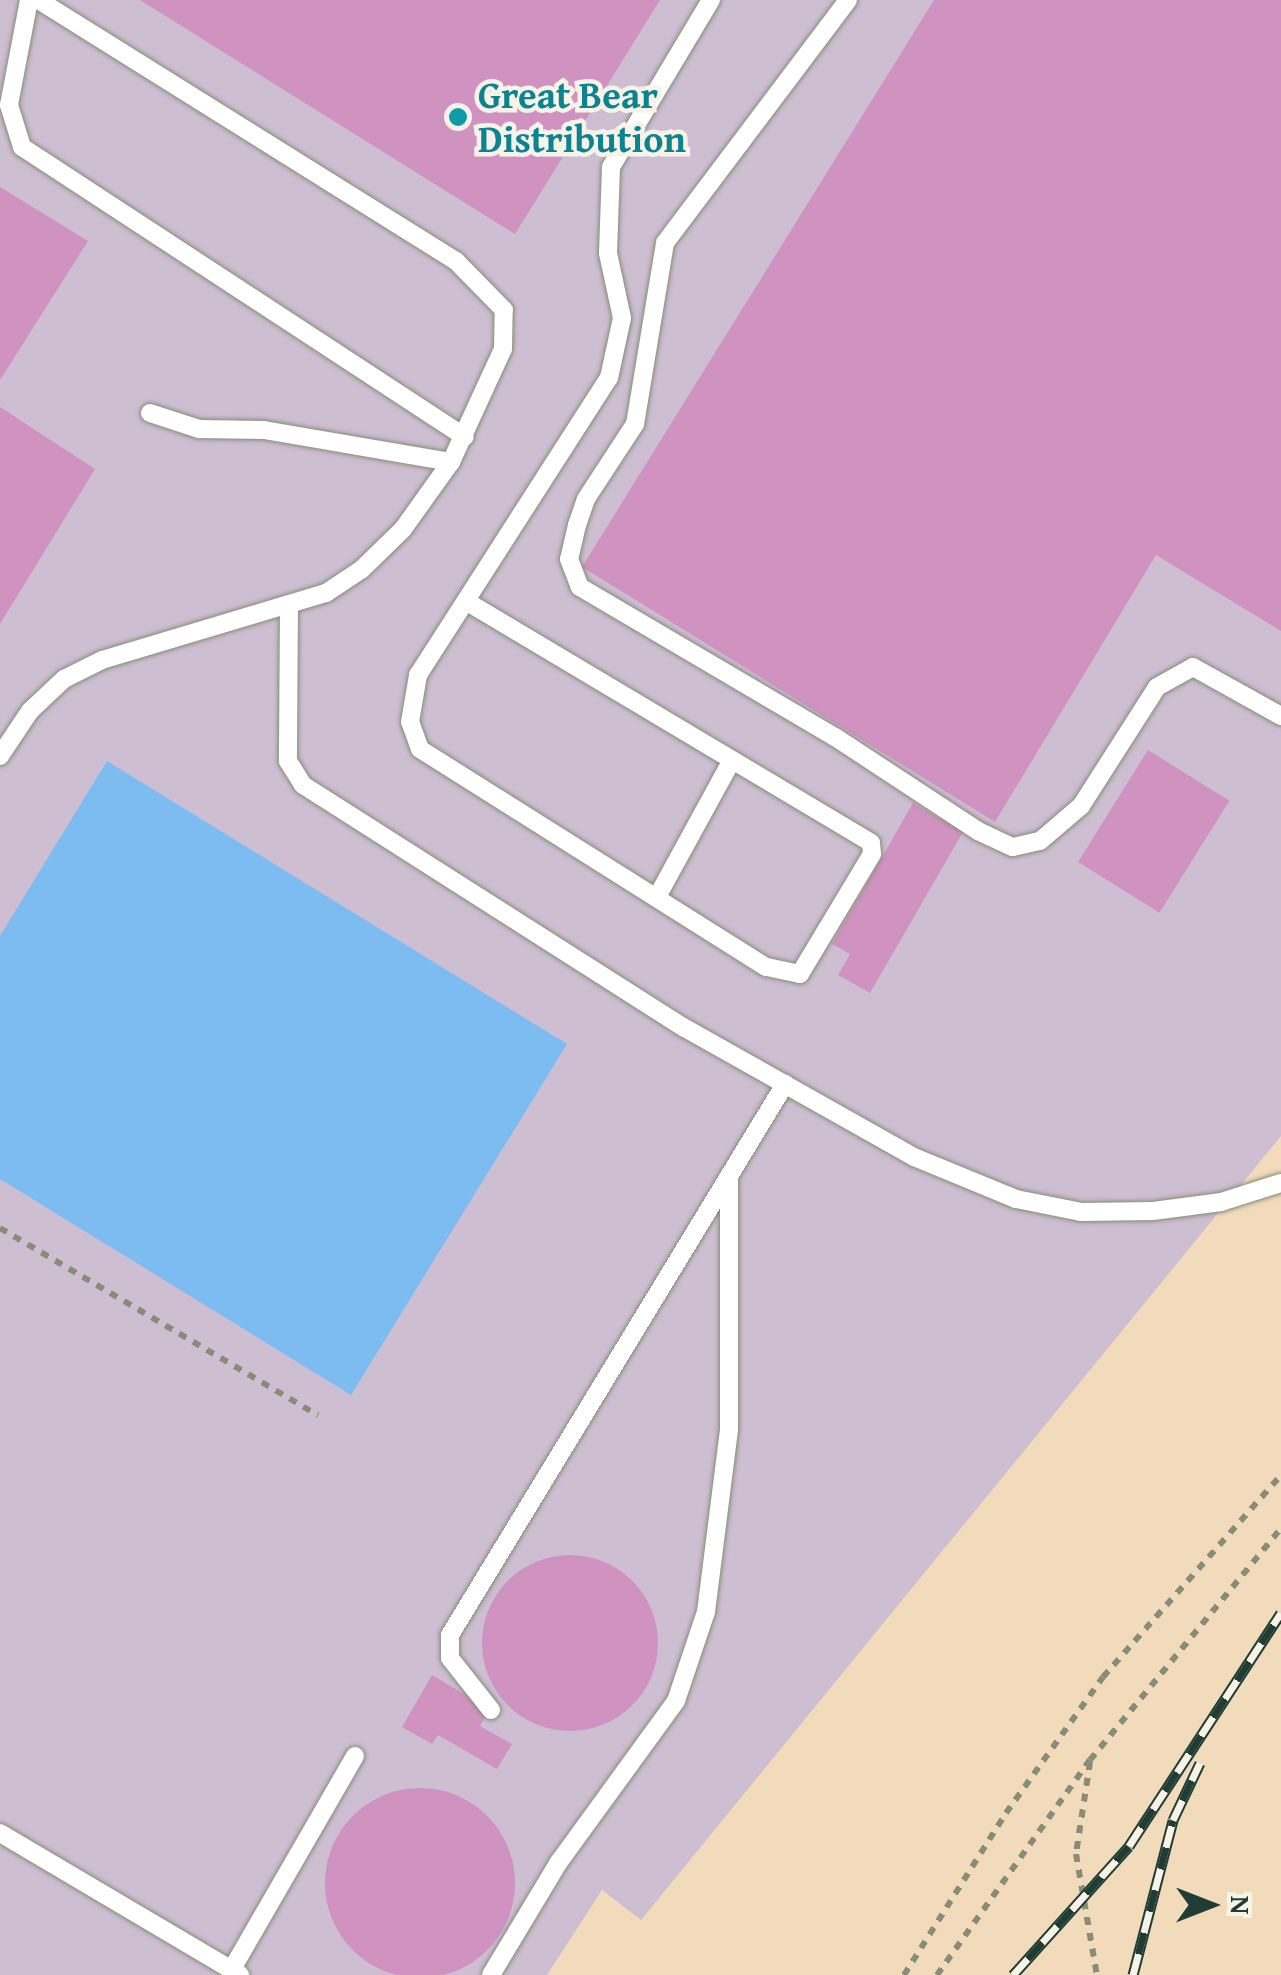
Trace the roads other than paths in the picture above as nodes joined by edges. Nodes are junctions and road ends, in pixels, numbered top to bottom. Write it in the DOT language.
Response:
graph roads {
  1 [pos="29,0"];
  2 [pos="38,0"];
  3 [pos="711,0"];
  4 [pos="848,0"];
  5 [pos="150,413"];
  6 [pos="465,437"];
  7 [pos="452,462"];
  8 [pos="468,603"];
  9 [pos="289,604"];
  10 [pos="1281,716"];
  11 [pos="0,756"];
  12 [pos="732,760"];
  13 [pos="657,897"];
  14 [pos="785,1084"];
  15 [pos="729,1176"];
  16 [pos="1281,1183"];
  17 [pos="491,1710"];
  18 [pos="355,1756"];
  19 [pos="0,1833"];
  20 [pos="236,1972"];
  21 [pos="491,1975"];
  1 -- 6 [label="lane"];
  2 -- 6 [label="lane"];
  3 -- 8 [label="lane"];
  4 -- 10 [label="lane"];
  5 -- 7 [label="lane"];
  6 -- 7 [label="lane"];
  7 -- 9 [label="lane"];
  8 -- 12 [label="lane"];
  8 -- 13 [label="lane"];
  9 -- 11 [label="lane"];
  9 -- 14 [label="lane"];
  12 -- 13 [label="lane"];
  12 -- 13 [label="lane"];
  14 -- 15 [label="lane"];
  14 -- 16 [label="lane"];
  15 -- 17 [label="lane"];
  15 -- 21 [label="lane"];
  18 -- 20 [label="lane"];
  19 -- 20 [label="lane"];
}
